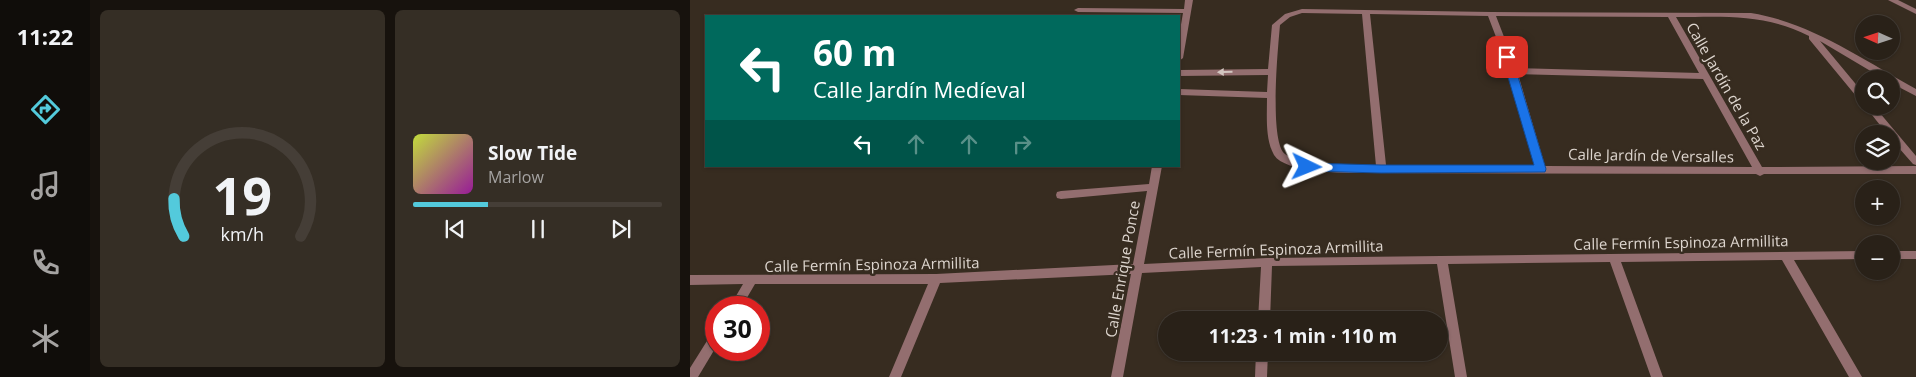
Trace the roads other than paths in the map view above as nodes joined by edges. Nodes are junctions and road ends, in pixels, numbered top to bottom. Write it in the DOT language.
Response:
graph roads {
  1 [pos="1189,0"];
  2 [pos="1892,0"];
  3 [pos="1078,10"];
  4 [pos="1187,10"];
  5 [pos="1366,12"];
  6 [pos="1916,12"];
  7 [pos="1490,14"];
  8 [pos="1670,14"];
  9 [pos="1807,32"];
  10 [pos="1180,52"];
  11 [pos="1875,70"];
  12 [pos="1513,71"];
  13 [pos="1272,72"];
  14 [pos="1180,73"];
  15 [pos="1704,76"];
  16 [pos="1900,84"];
  17 [pos="1855,89"];
  18 [pos="1180,92"];
  19 [pos="1916,93"];
  20 [pos="1270,95"];
  21 [pos="1877,115"];
  22 [pos="1916,162"];
  23 [pos="1157,167"];
  24 [pos="1381,169"];
  25 [pos="1541,169"];
  26 [pos="1916,170"];
  27 [pos="1760,172"];
  28 [pos="1152,187"];
  29 [pos="1062,195"];
  30 [pos="1785,255"];
  31 [pos="1855,255"];
  32 [pos="1900,255"];
  33 [pos="1916,255"];
  34 [pos="1614,258"];
  35 [pos="1442,259"];
  36 [pos="1267,262"];
  37 [pos="1139,270"];
  38 [pos="936,279"];
  39 [pos="690,280"];
  40 [pos="752,280"];
  41 [pos="742,296"];
  42 [pos="1264,311"];
  43 [pos="705,355"];
  44 [pos="1262,361"];
  45 [pos="691,377"];
  46 [pos="895,377"];
  47 [pos="1117,377"];
  48 [pos="1261,377"];
  49 [pos="1460,377"];
  50 [pos="1657,377"];
  51 [pos="1856,377"];
  1 -- 4 [label="street"];
  2 -- 6 [label="street"];
  3 -- 4 [label="street"];
  4 -- 10 [label="street"];
  5 -- 7 [label="street"];
  5 -- 13 [label="street"];
  5 -- 24 [label="street"];
  7 -- 8 [label="street"];
  7 -- 12 [label="street"];
  8 -- 9 [label="street"];
  8 -- 15 [label="street, Calle Jardín de la Paz"];
  9 -- 11 [label="street"];
  9 -- 17 [label="street"];
  12 -- 15 [label="street"];
  12 -- 25 [label="street"];
  13 -- 14 [label="street, one-way"];
  13 -- 20 [label="street"];
  15 -- 27 [label="street, Calle Jardín de la Paz"];
  16 -- 19 [label="street"];
  18 -- 20 [label="street"];
  20 -- 24 [label="street, Calle Jardín de Versalles"];
  21 -- 22 [label="street"];
  23 -- 28 [label="street, Calle Enrique Ponce"];
  24 -- 25 [label="street, Calle Jardín de Versalles"];
  25 -- 27 [label="street, Calle Jardín de Versalles"];
  26 -- 27 [label="street, Calle Jardín de Versalles"];
  28 -- 29 [label="street"];
  28 -- 37 [label="street, Calle Enrique Ponce"];
  30 -- 31 [label="street, Calle Fermín Espinoza Armillita"];
  30 -- 34 [label="street, Calle Fermín Espinoza Armillita"];
  30 -- 51 [label="street"];
  32 -- 33 [label="street"];
  34 -- 35 [label="street, Calle Fermín Espinoza Armillita"];
  34 -- 50 [label="street"];
  35 -- 36 [label="street, Calle Fermín Espinoza Armillita"];
  35 -- 49 [label="street"];
  36 -- 37 [label="street, Calle Fermín Espinoza Armillita"];
  36 -- 42 [label="street"];
  37 -- 38 [label="street, Calle Fermín Espinoza Armillita"];
  37 -- 47 [label="street, Calle Enrique Ponce"];
  38 -- 40 [label="street, Calle Fermín Espinoza Armillita"];
  38 -- 46 [label="street"];
  39 -- 40 [label="street, Calle Fermín Espinoza Armillita"];
  40 -- 41 [label="street"];
  43 -- 45 [label="street"];
  44 -- 48 [label="street"];
}
